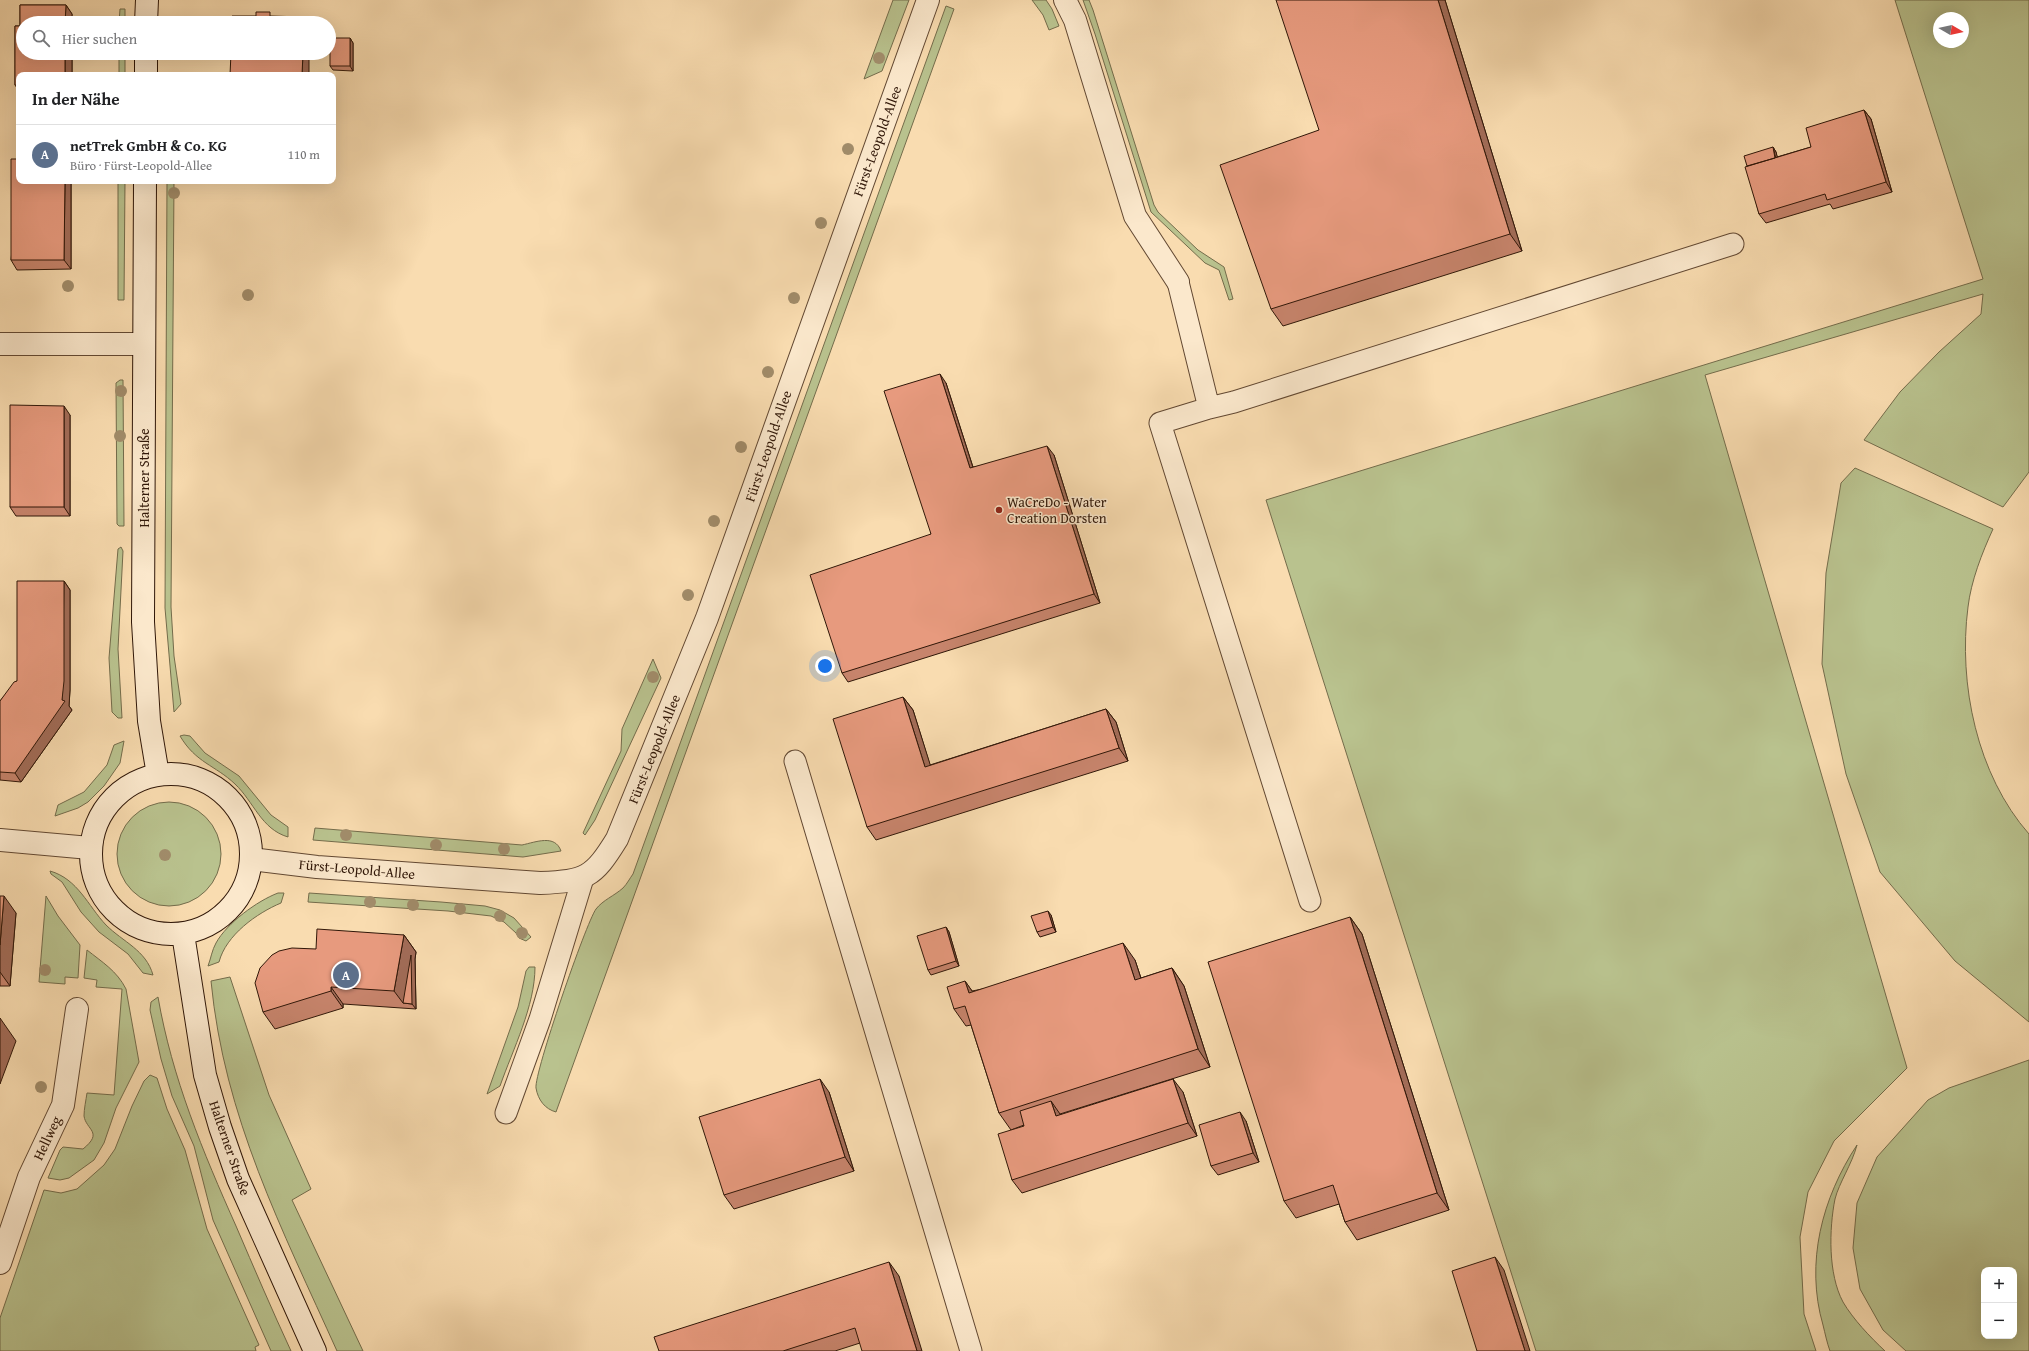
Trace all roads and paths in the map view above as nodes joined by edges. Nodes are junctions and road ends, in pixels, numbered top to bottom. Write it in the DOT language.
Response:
graph roads {
  1 [pos="147,0"];
  2 [pos="928,0"];
  3 [pos="1065,0"];
  4 [pos="146,16"];
  5 [pos="146,60"];
  6 [pos="146,72"];
  7 [pos="145,184"];
  8 [pos="1733,244"];
  9 [pos="1178,282"];
  10 [pos="0,344"];
  11 [pos="144,344"];
  12 [pos="1209,408"];
  13 [pos="795,761"];
  14 [pos="158,775"];
  15 [pos="0,840"];
  16 [pos="90,848"];
  17 [pos="251,859"];
  18 [pos="583,878"];
  19 [pos="1310,901"];
  20 [pos="182,934"];
  21 [pos="77,1009"];
  22 [pos="506,1113"];
  23 [pos="0,1263"];
  24 [pos="315,1351"];
  25 [pos="972,1351"];
  1 -- 4 [label="street"];
  2 -- 18 [label="street, Fürst-Leopold-Allee"];
  3 -- 9 [label="street"];
  5 -- 6 [label="street"];
  7 -- 11 [label="street, Halterner Straße"];
  8 -- 12 [label="lane"];
  9 -- 12 [label="lane"];
  10 -- 11 [label="street"];
  11 -- 14 [label="street, Halterner Straße"];
  12 -- 19 [label="lane"];
  13 -- 25 [label="lane"];
  14 -- 16 [label="street"];
  14 -- 17 [label="street"];
  15 -- 16 [label="street"];
  16 -- 20 [label="street"];
  17 -- 18 [label="street, Fürst-Leopold-Allee"];
  17 -- 20 [label="street"];
  18 -- 22 [label="lane"];
  20 -- 24 [label="street, Halterner Straße"];
  21 -- 23 [label="street, Hellweg"];
}
